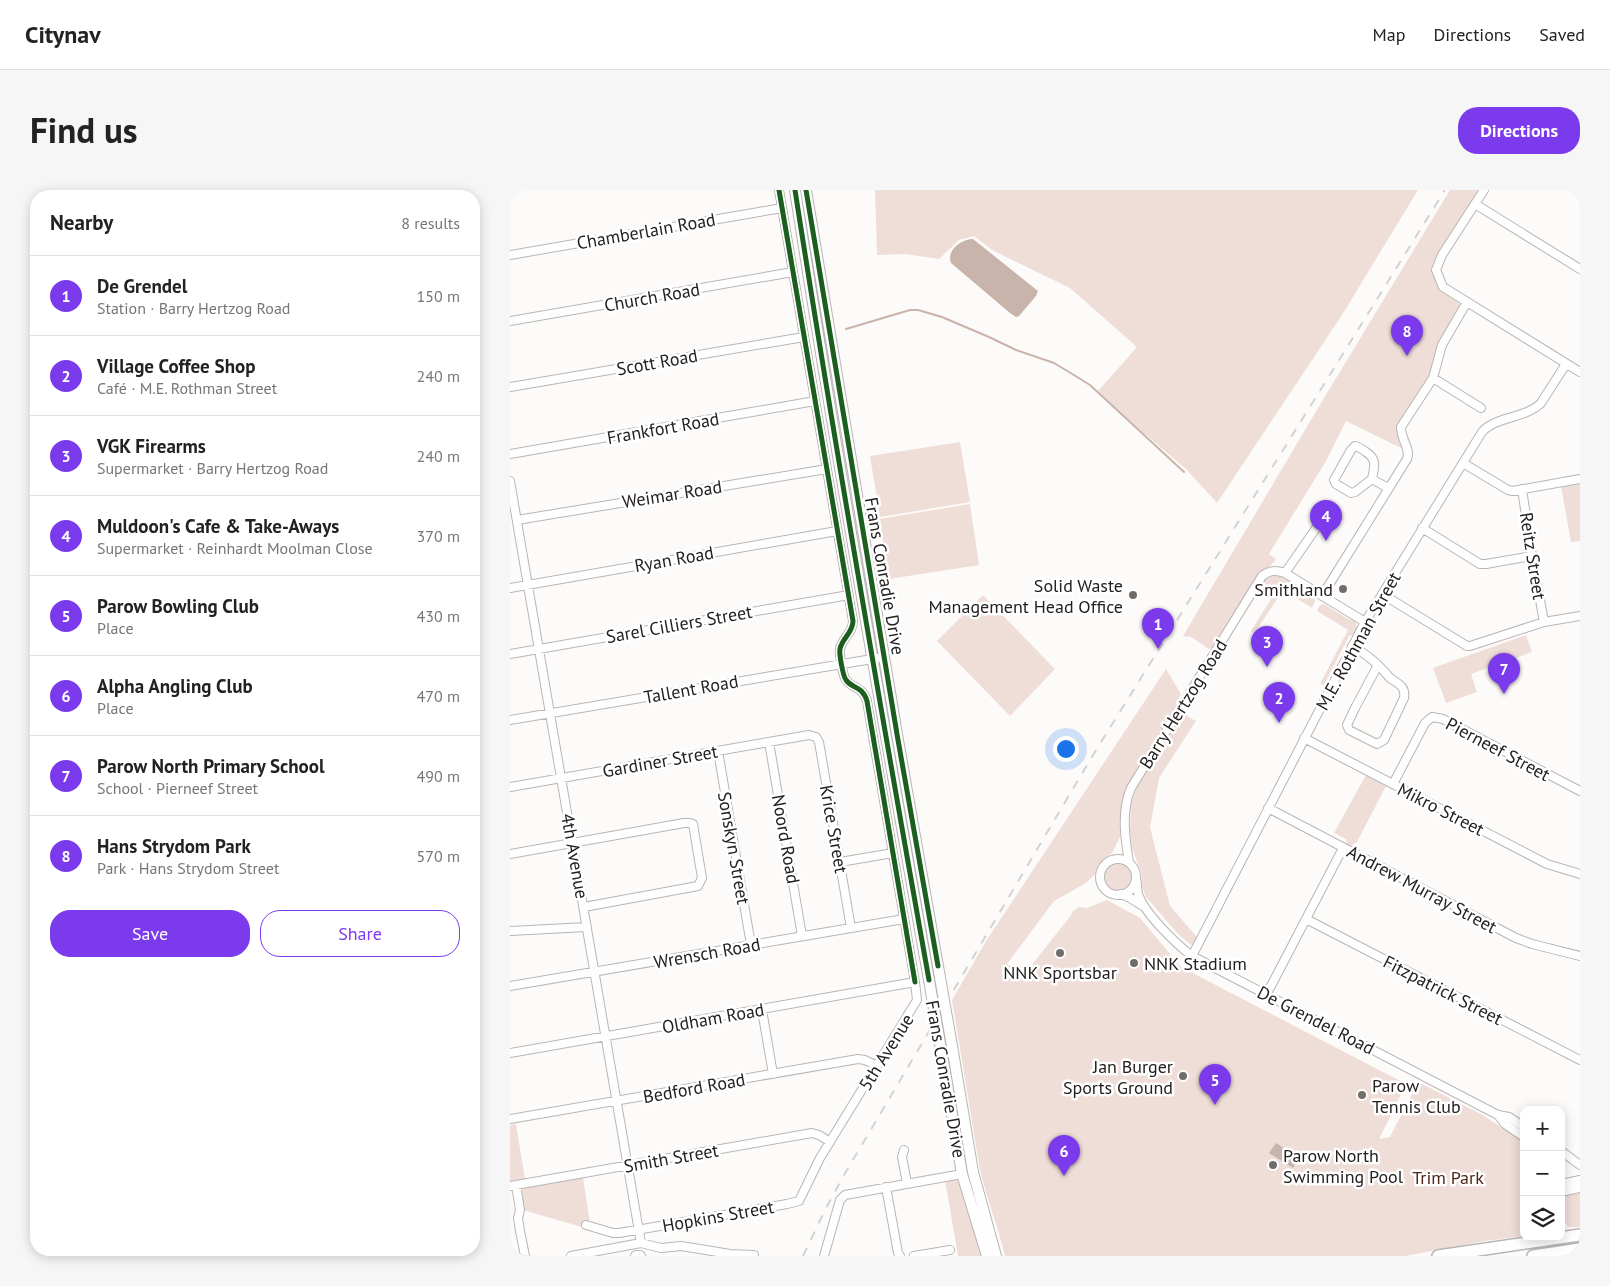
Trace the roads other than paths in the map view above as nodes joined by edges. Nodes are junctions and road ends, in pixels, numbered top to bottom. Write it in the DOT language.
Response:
graph roads {
  1 [pos="779,190"];
  2 [pos="795,190"];
  3 [pos="806,190"];
  4 [pos="1484,190"];
  5 [pos="1476,204"];
  6 [pos="782,208"];
  7 [pos="510,255"];
  8 [pos="1580,268"];
  9 [pos="793,272"];
  10 [pos="1467,302"];
  11 [pos="510,321"];
  12 [pos="804,337"];
  13 [pos="1566,364"];
  14 [pos="1580,372"];
  15 [pos="1433,378"];
  16 [pos="510,388"];
  17 [pos="815,402"];
  18 [pos="1481,408"];
  19 [pos="510,454"];
  20 [pos="1463,463"];
  21 [pos="827,469"];
  22 [pos="1372,479"];
  23 [pos="1580,479"];
  24 [pos="510,481"];
  25 [pos="1388,488"];
  26 [pos="1522,489"];
  27 [pos="1330,508"];
  28 [pos="517,520"];
  29 [pos="1422,528"];
  30 [pos="837,531"];
  31 [pos="1532,556"];
  32 [pos="1285,574"];
  33 [pos="528,584"];
  34 [pos="510,588"];
  35 [pos="1382,594"];
  36 [pos="849,596"];
  37 [pos="1322,596"];
  38 [pos="1580,616"];
  39 [pos="1365,622"];
  40 [pos="1544,622"];
  41 [pos="1352,646"];
  42 [pos="539,648"];
  43 [pos="510,654"];
  44 [pos="884,656"];
  45 [pos="872,659"];
  46 [pos="842,664"];
  47 [pos="1378,665"];
  48 [pos="550,714"];
  49 [pos="510,720"];
  50 [pos="810,735"];
  51 [pos="1304,738"];
  52 [pos="769,742"];
  53 [pos="718,751"];
  54 [pos="562,778"];
  55 [pos="1393,784"];
  56 [pos="510,787"];
  57 [pos="1580,791"];
  58 [pos="1268,808"];
  59 [pos="572,843"];
  60 [pos="1343,848"];
  61 [pos="893,853"];
  62 [pos="510,854"];
  63 [pos="840,862"];
  64 [pos="1129,862"];
  65 [pos="1580,874"];
  66 [pos="1136,878"];
  67 [pos="1121,894"];
  68 [pos="584,907"];
  69 [pos="1146,909"];
  70 [pos="904,918"];
  71 [pos="1306,919"];
  72 [pos="587,927"];
  73 [pos="851,928"];
  74 [pos="510,931"];
  75 [pos="802,936"];
  76 [pos="751,945"];
  77 [pos="1192,956"];
  78 [pos="1580,956"];
  79 [pos="594,972"];
  80 [pos="916,982"];
  81 [pos="510,986"];
  82 [pos="1266,994"];
  83 [pos="762,1010"];
  84 [pos="606,1036"];
  85 [pos="510,1053"];
  86 [pos="1580,1060"];
  87 [pos="877,1066"];
  88 [pos="773,1074"];
  89 [pos="617,1101"];
  90 [pos="1498,1115"];
  91 [pos="510,1119"];
  92 [pos="1520,1124"];
  93 [pos="1520,1134"];
  94 [pos="830,1142"];
  95 [pos="904,1150"];
  96 [pos="1565,1154"];
  97 [pos="628,1165"];
  98 [pos="1580,1165"];
  99 [pos="962,1174"];
  100 [pos="1580,1180"];
  101 [pos="1565,1183"];
  102 [pos="906,1184"];
  103 [pos="513,1185"];
  104 [pos="886,1187"];
  105 [pos="1580,1188"];
  106 [pos="1565,1191"];
  107 [pos="797,1202"];
  108 [pos="586,1225"];
  109 [pos="639,1230"];
  110 [pos="1580,1236"];
  111 [pos="1565,1237"];
  112 [pos="1536,1241"];
  113 [pos="1557,1241"];
  114 [pos="642,1243"];
  115 [pos="950,1250"];
  116 [pos="1580,1250"];
  117 [pos="1559,1254"];
  118 [pos="754,1255"];
  119 [pos="525,1256"];
  120 [pos="571,1256"];
  121 [pos="636,1256"];
  122 [pos="640,1256"];
  123 [pos="824,1256"];
  124 [pos="900,1256"];
  125 [pos="914,1256"];
  126 [pos="987,1256"];
  127 [pos="996,1256"];
  128 [pos="1438,1256"];
  129 [pos="1533,1256"];
  1 -- 6 [label="street"];
  2 -- 45 [label="main road, Frans Conradie Drive"];
  3 -- 44 [label="main road, Frans Conradie Drive"];
  4 -- 5 [label="street"];
  5 -- 8 [label="street"];
  5 -- 10 [label="street"];
  6 -- 7 [label="street, Chamberlain Road"];
  6 -- 9 [label="street"];
  9 -- 11 [label="street, Church Road"];
  9 -- 12 [label="street"];
  10 -- 13 [label="street"];
  10 -- 15 [label="street"];
  12 -- 16 [label="street, Scott Road"];
  12 -- 17 [label="street"];
  13 -- 14 [label="street"];
  13 -- 20 [label="street, M.E. Rothman Street"];
  15 -- 18 [label="street"];
  15 -- 25 [label="street"];
  17 -- 19 [label="street, Frankfort Road"];
  17 -- 21 [label="street"];
  20 -- 26 [label="street"];
  20 -- 29 [label="street, M.E. Rothman Street"];
  21 -- 28 [label="street, Weimar Road"];
  21 -- 30 [label="street"];
  22 -- 22 [label="street"];
  22 -- 25 [label="street"];
  23 -- 26 [label="street"];
  24 -- 28 [label="street, 4th Avenue"];
  25 -- 37 [label="street"];
  26 -- 31 [label="street, Reitz Street"];
  27 -- 32 [label="street"];
  28 -- 33 [label="street, 4th Avenue"];
  29 -- 31 [label="street"];
  29 -- 35 [label="street, M.E. Rothman Street"];
  30 -- 33 [label="street, Ryan Road"];
  30 -- 36 [label="street"];
  31 -- 40 [label="street, Reitz Street"];
  32 -- 37 [label="street"];
  32 -- 64 [label="street, Barry Hertzog Road"];
  33 -- 34 [label="street, Ryan Road"];
  33 -- 42 [label="street, 4th Avenue"];
  35 -- 39 [label="street, M.E. Rothman Street"];
  35 -- 40 [label="street"];
  36 -- 42 [label="street, Sarel Cilliers Street"];
  36 -- 46 [label="street"];
  37 -- 39 [label="street"];
  38 -- 40 [label="street"];
  39 -- 41 [label="street, M.E. Rothman Street"];
  41 -- 47 [label="street"];
  41 -- 51 [label="street, M.E. Rothman Street"];
  42 -- 43 [label="street, Sarel Cilliers Street"];
  42 -- 48 [label="street, 4th Avenue"];
  44 -- 45 [label="street, Tallent Road"];
  44 -- 127 [label="main road, Frans Conradie Drive, bridge"];
  45 -- 46 [label="street, Tallent Road"];
  45 -- 99 [label="main road, Frans Conradie Drive, bridge"];
  46 -- 48 [label="street, Tallent Road"];
  46 -- 61 [label="street, 5th Avenue"];
  47 -- 47 [label="street"];
  48 -- 49 [label="street, Tallent Road"];
  48 -- 54 [label="street, 4th Avenue"];
  50 -- 52 [label="street, Gardiner Street"];
  50 -- 63 [label="street, Krice Street"];
  51 -- 55 [label="street, Mikro Street"];
  51 -- 58 [label="street, M.E. Rothman Street"];
  52 -- 53 [label="street, Gardiner Street"];
  52 -- 75 [label="street, Noord Road"];
  53 -- 54 [label="street, Gardiner Street"];
  53 -- 76 [label="street, Sonskyn Street"];
  54 -- 56 [label="street, Gardiner Street"];
  54 -- 59 [label="street, 4th Avenue"];
  55 -- 57 [label="street, Pierneef Street"];
  55 -- 65 [label="street, Mikro Street"];
  58 -- 60 [label="street, Andrew Murray Street"];
  58 -- 77 [label="street, M.E. Rothman Street"];
  59 -- 62 [label="street"];
  59 -- 68 [label="street, 4th Avenue"];
  59 -- 68 [label="street"];
  60 -- 71 [label="street"];
  60 -- 78 [label="street, Andrew Murray Street"];
  61 -- 63 [label="street"];
  61 -- 70 [label="street, 5th Avenue"];
  63 -- 73 [label="street, Krice Street"];
  64 -- 66 [label="street"];
  64 -- 67 [label="street"];
  66 -- 67 [label="street"];
  66 -- 69 [label="street, De Grendel Road"];
  67 -- 69 [label="street, De Grendel Road"];
  68 -- 72 [label="street, 4th Avenue"];
  69 -- 77 [label="street, De Grendel Road"];
  70 -- 73 [label="street, Wrensch Road"];
  70 -- 80 [label="street, 5th Avenue"];
  71 -- 82 [label="street"];
  71 -- 86 [label="street, Fitzpatrick Street"];
  72 -- 74 [label="street"];
  72 -- 79 [label="street, 4th Avenue"];
  73 -- 75 [label="street, Wrensch Road"];
  75 -- 76 [label="street, Wrensch Road"];
  76 -- 79 [label="street, Wrensch Road"];
  77 -- 82 [label="street, De Grendel Road"];
  79 -- 81 [label="street, Wrensch Road"];
  79 -- 84 [label="street, 4th Avenue"];
  80 -- 83 [label="street, Oldham Road"];
  80 -- 87 [label="street, 5th Avenue"];
  82 -- 90 [label="street, De Grendel Road"];
  83 -- 84 [label="street, Oldham Road"];
  83 -- 88 [label="street"];
  84 -- 85 [label="street, Oldham Road"];
  84 -- 89 [label="street, 4th Avenue"];
  87 -- 88 [label="street, Bedford Road"];
  87 -- 94 [label="street, 5th Avenue"];
  88 -- 89 [label="street, Bedford Road"];
  89 -- 91 [label="street, Bedford Road"];
  89 -- 97 [label="street, 4th Avenue"];
  90 -- 92 [label="street, De Grendel Road"];
  90 -- 93 [label="street, De Grendel Road"];
  94 -- 97 [label="street, Smith Street"];
  94 -- 107 [label="street, 5th Avenue"];
  95 -- 102 [label="street"];
  96 -- 98 [label="street"];
  97 -- 103 [label="street, Smith Street"];
  97 -- 109 [label="street, 4th Avenue"];
  99 -- 102 [label="street"];
  99 -- 126 [label="main road, Frans Conradie Drive"];
  100 -- 101 [label="street"];
  102 -- 104 [label="street"];
  103 -- 119 [label="street"];
  104 -- 123 [label="street"];
  104 -- 124 [label="street"];
  105 -- 106 [label="street"];
  107 -- 109 [label="street, Hopkins Street"];
  108 -- 109 [label="street, Hopkins Street"];
  109 -- 114 [label="street, 4th Avenue"];
  110 -- 111 [label="main road"];
  112 -- 128 [label="main road"];
  113 -- 117 [label="street"];
  114 -- 118 [label="street"];
  114 -- 120 [label="street"];
  115 -- 125 [label="street"];
  116 -- 117 [label="main road"];
  117 -- 129 [label="main road"];
  121 -- 122 [label="main road"];
}
